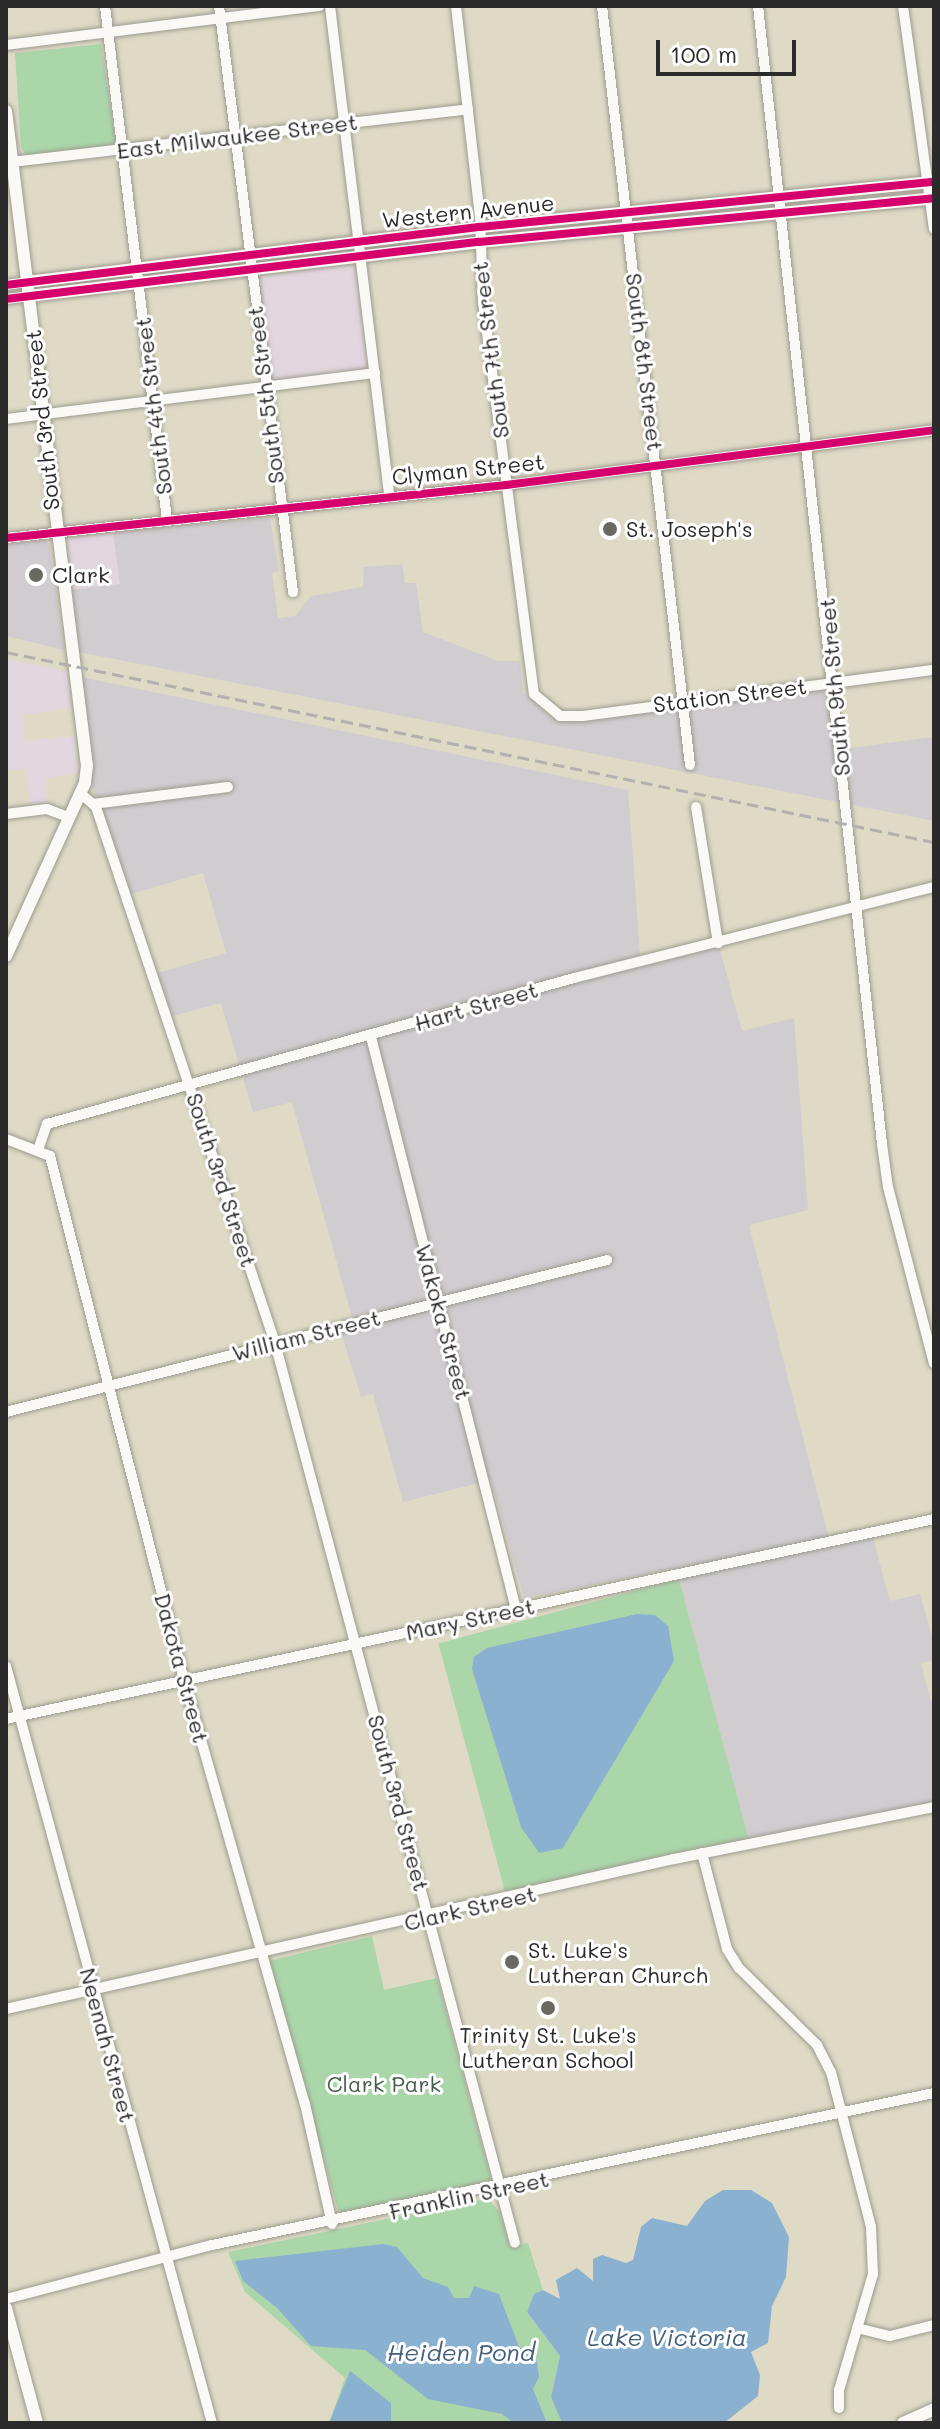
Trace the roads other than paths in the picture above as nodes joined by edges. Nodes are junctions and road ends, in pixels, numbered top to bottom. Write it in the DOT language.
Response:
graph roads {
  1 [pos="105,6"];
  2 [pos="320,6"];
  3 [pos="330,6"];
  4 [pos="456,6"];
  5 [pos="602,6"];
  6 [pos="758,6"];
  7 [pos="903,6"];
  8 [pos="220,12"];
  9 [pos="108,32"];
  10 [pos="6,45"];
  11 [pos="468,109"];
  12 [pos="6,111"];
  13 [pos="343,123"];
  14 [pos="235,137"];
  15 [pos="122,149"];
  16 [pos="9,162"];
  17 [pos="929,183"];
  18 [pos="780,197"];
  19 [pos="930,198"];
  20 [pos="782,211"];
  21 [pos="626,213"];
  22 [pos="480,227"];
  23 [pos="628,228"];
  24 [pos="934,229"];
  25 [pos="358,241"];
  26 [pos="479,242"];
  27 [pos="248,255"];
  28 [pos="360,256"];
  29 [pos="136,267"];
  30 [pos="250,268"];
  31 [pos="27,282"];
  32 [pos="138,282"];
  33 [pos="6,285"];
  34 [pos="29,296"];
  35 [pos="6,299"];
  36 [pos="375,373"];
  37 [pos="264,387"];
  38 [pos="153,402"];
  39 [pos="42,415"];
  40 [pos="6,419"];
  41 [pos="934,430"];
  42 [pos="810,446"];
  43 [pos="658,465"];
  44 [pos="506,485"];
  45 [pos="389,496"];
  46 [pos="279,508"];
  47 [pos="167,520"];
  48 [pos="55,533"];
  49 [pos="6,538"];
  50 [pos="293,592"];
  51 [pos="934,670"];
  52 [pos="835,681"];
  53 [pos="534,694"];
  54 [pos="684,699"];
  55 [pos="690,765"];
  56 [pos="228,787"];
  57 [pos="80,793"];
  58 [pos="93,804"];
  59 [pos="696,807"];
  60 [pos="6,814"];
  61 [pos="68,817"];
  62 [pos="934,887"];
  63 [pos="854,906"];
  64 [pos="718,943"];
  65 [pos="6,956"];
  66 [pos="371,1037"];
  67 [pos="191,1084"];
  68 [pos="6,1139"];
  69 [pos="38,1150"];
  70 [pos="607,1260"];
  71 [pos="439,1301"];
  72 [pos="275,1343"];
  73 [pos="934,1363"];
  74 [pos="106,1385"];
  75 [pos="6,1412"];
  76 [pos="934,1519"];
  77 [pos="516,1609"];
  78 [pos="355,1644"];
  79 [pos="6,1666"];
  80 [pos="184,1680"];
  81 [pos="18,1716"];
  82 [pos="6,1719"];
  83 [pos="934,1807"];
  84 [pos="702,1853"];
  85 [pos="430,1917"];
  86 [pos="261,1954"];
  87 [pos="92,1989"];
  88 [pos="6,2009"];
  89 [pos="934,2093"];
  90 [pos="839,2113"];
  91 [pos="501,2188"];
  92 [pos="332,2224"];
  93 [pos="515,2243"];
  94 [pos="167,2260"];
  95 [pos="6,2299"];
  96 [pos="6,2308"];
  97 [pos="934,2325"];
  98 [pos="857,2328"];
  99 [pos="839,2408"];
  100 [pos="934,2409"];
  101 [pos="37,2423"];
  102 [pos="212,2423"];
  103 [pos="903,2423"];
  1 -- 9 [label="street, South 4th Street"];
  2 -- 8 [label="street"];
  3 -- 13 [label="street"];
  4 -- 11 [label="street, South 7th Street"];
  5 -- 21 [label="street, South 8th Street"];
  6 -- 18 [label="street, South 9th Street"];
  7 -- 17 [label="street"];
  8 -- 9 [label="street"];
  8 -- 14 [label="street, South 5th Street"];
  9 -- 10 [label="street"];
  9 -- 15 [label="street, South 4th Street"];
  11 -- 13 [label="street, East Milwaukee Street"];
  11 -- 22 [label="street, South 7th Street"];
  12 -- 16 [label="street, South 3rd Street"];
  13 -- 14 [label="street, East Milwaukee Street"];
  13 -- 25 [label="street"];
  14 -- 15 [label="street, East Milwaukee Street"];
  14 -- 27 [label="street, South 5th Street"];
  15 -- 16 [label="street, East Milwaukee Street"];
  15 -- 29 [label="street, South 4th Street"];
  16 -- 31 [label="street, South 3rd Street"];
  17 -- 18 [label="street, Western Avenue"];
  17 -- 19 [label="street"];
  18 -- 20 [label="street, South 9th Street"];
  18 -- 21 [label="street, Western Avenue"];
  19 -- 20 [label="street, Western Avenue"];
  19 -- 24 [label="street"];
  20 -- 23 [label="street, Western Avenue"];
  20 -- 42 [label="street, South 9th Street"];
  21 -- 22 [label="street, Western Avenue"];
  21 -- 23 [label="street, South 8th Street"];
  22 -- 25 [label="street, Western Avenue"];
  22 -- 26 [label="street, South 7th Street"];
  23 -- 26 [label="street, Western Avenue"];
  23 -- 43 [label="street, South 8th Street"];
  25 -- 27 [label="street, Western Avenue"];
  25 -- 28 [label="street"];
  26 -- 28 [label="street, Western Avenue"];
  26 -- 44 [label="street, South 7th Street"];
  27 -- 29 [label="street, Western Avenue"];
  27 -- 30 [label="street, South 5th Street"];
  28 -- 30 [label="street, Western Avenue"];
  28 -- 36 [label="street"];
  29 -- 31 [label="street, Western Avenue"];
  29 -- 32 [label="street, South 4th Street"];
  30 -- 32 [label="street, Western Avenue"];
  30 -- 37 [label="street, South 5th Street"];
  31 -- 33 [label="street, Western Avenue"];
  31 -- 34 [label="street, South 3rd Street"];
  32 -- 34 [label="street, Western Avenue"];
  32 -- 38 [label="street, South 4th Street"];
  34 -- 35 [label="street, Western Avenue"];
  34 -- 39 [label="street, South 3rd Street"];
  36 -- 37 [label="street"];
  36 -- 45 [label="street"];
  37 -- 38 [label="street"];
  37 -- 46 [label="street, South 5th Street"];
  38 -- 39 [label="street"];
  38 -- 47 [label="street, South 4th Street"];
  39 -- 40 [label="street"];
  39 -- 48 [label="street, South 3rd Street"];
  41 -- 42 [label="street, Clyman Street"];
  42 -- 43 [label="street, Clyman Street"];
  42 -- 52 [label="street, South 9th Street"];
  43 -- 44 [label="street, Clyman Street"];
  43 -- 54 [label="street, South 8th Street"];
  44 -- 45 [label="street, Clyman Street"];
  44 -- 53 [label="street, South 7th Street"];
  45 -- 46 [label="street, Clyman Street"];
  46 -- 47 [label="street, Clyman Street"];
  46 -- 50 [label="street, South 5th Street"];
  47 -- 48 [label="street, Clyman Street"];
  48 -- 49 [label="street, Clyman Street"];
  48 -- 57 [label="street, South 3rd Street"];
  51 -- 52 [label="street, Station Street"];
  52 -- 54 [label="street, Station Street"];
  52 -- 63 [label="street, South 9th Street"];
  53 -- 54 [label="street, Station Street"];
  54 -- 55 [label="street, South 8th Street"];
  56 -- 58 [label="street"];
  57 -- 58 [label="street"];
  57 -- 61 [label="street, South 3rd Street"];
  58 -- 67 [label="street, South 3rd Street"];
  59 -- 64 [label="street"];
  60 -- 61 [label="street"];
  61 -- 65 [label="street, South 3rd Street"];
  62 -- 63 [label="street, Hart Street"];
  63 -- 64 [label="street, Hart Street"];
  63 -- 73 [label="street, South 9th Street"];
  64 -- 66 [label="street, Hart Street"];
  66 -- 67 [label="street, Hart Street"];
  66 -- 71 [label="street, Wakoka Street"];
  67 -- 69 [label="street, Hart Street"];
  67 -- 72 [label="street, South 3rd Street"];
  68 -- 69 [label="street"];
  69 -- 74 [label="street, Dakota Street"];
  70 -- 71 [label="street, William Street"];
  71 -- 72 [label="street, William Street"];
  71 -- 77 [label="street, Wakoka Street"];
  72 -- 74 [label="street, William Street"];
  72 -- 78 [label="street, South 3rd Street"];
  74 -- 75 [label="street, William Street"];
  74 -- 80 [label="street, Dakota Street"];
  76 -- 77 [label="street, Mary Street"];
  77 -- 78 [label="street, Mary Street"];
  78 -- 80 [label="street, Mary Street"];
  78 -- 85 [label="street, South 3rd Street"];
  79 -- 81 [label="street, Neenah Street"];
  80 -- 81 [label="street, Mary Street"];
  80 -- 86 [label="street, Dakota Street"];
  81 -- 82 [label="street, Mary Street"];
  81 -- 87 [label="street, Neenah Street"];
  83 -- 84 [label="street, Clark Street"];
  84 -- 85 [label="street, Clark Street"];
  84 -- 90 [label="street"];
  85 -- 86 [label="street, Clark Street"];
  85 -- 91 [label="street, South 3rd Street"];
  86 -- 87 [label="street, Clark Street"];
  86 -- 92 [label="street, Dakota Street"];
  87 -- 88 [label="street, Clark Street"];
  87 -- 94 [label="street, Neenah Street"];
  89 -- 90 [label="street, Franklin Street"];
  90 -- 91 [label="street, Franklin Street"];
  90 -- 98 [label="street"];
  91 -- 92 [label="street, Franklin Street"];
  91 -- 93 [label="street, South 3rd Street"];
  92 -- 94 [label="street, Franklin Street"];
  94 -- 95 [label="street, Franklin Street"];
  94 -- 102 [label="street, Neenah Street"];
  96 -- 101 [label="street"];
  97 -- 98 [label="street"];
  98 -- 99 [label="street"];
  100 -- 103 [label="street"];
}
